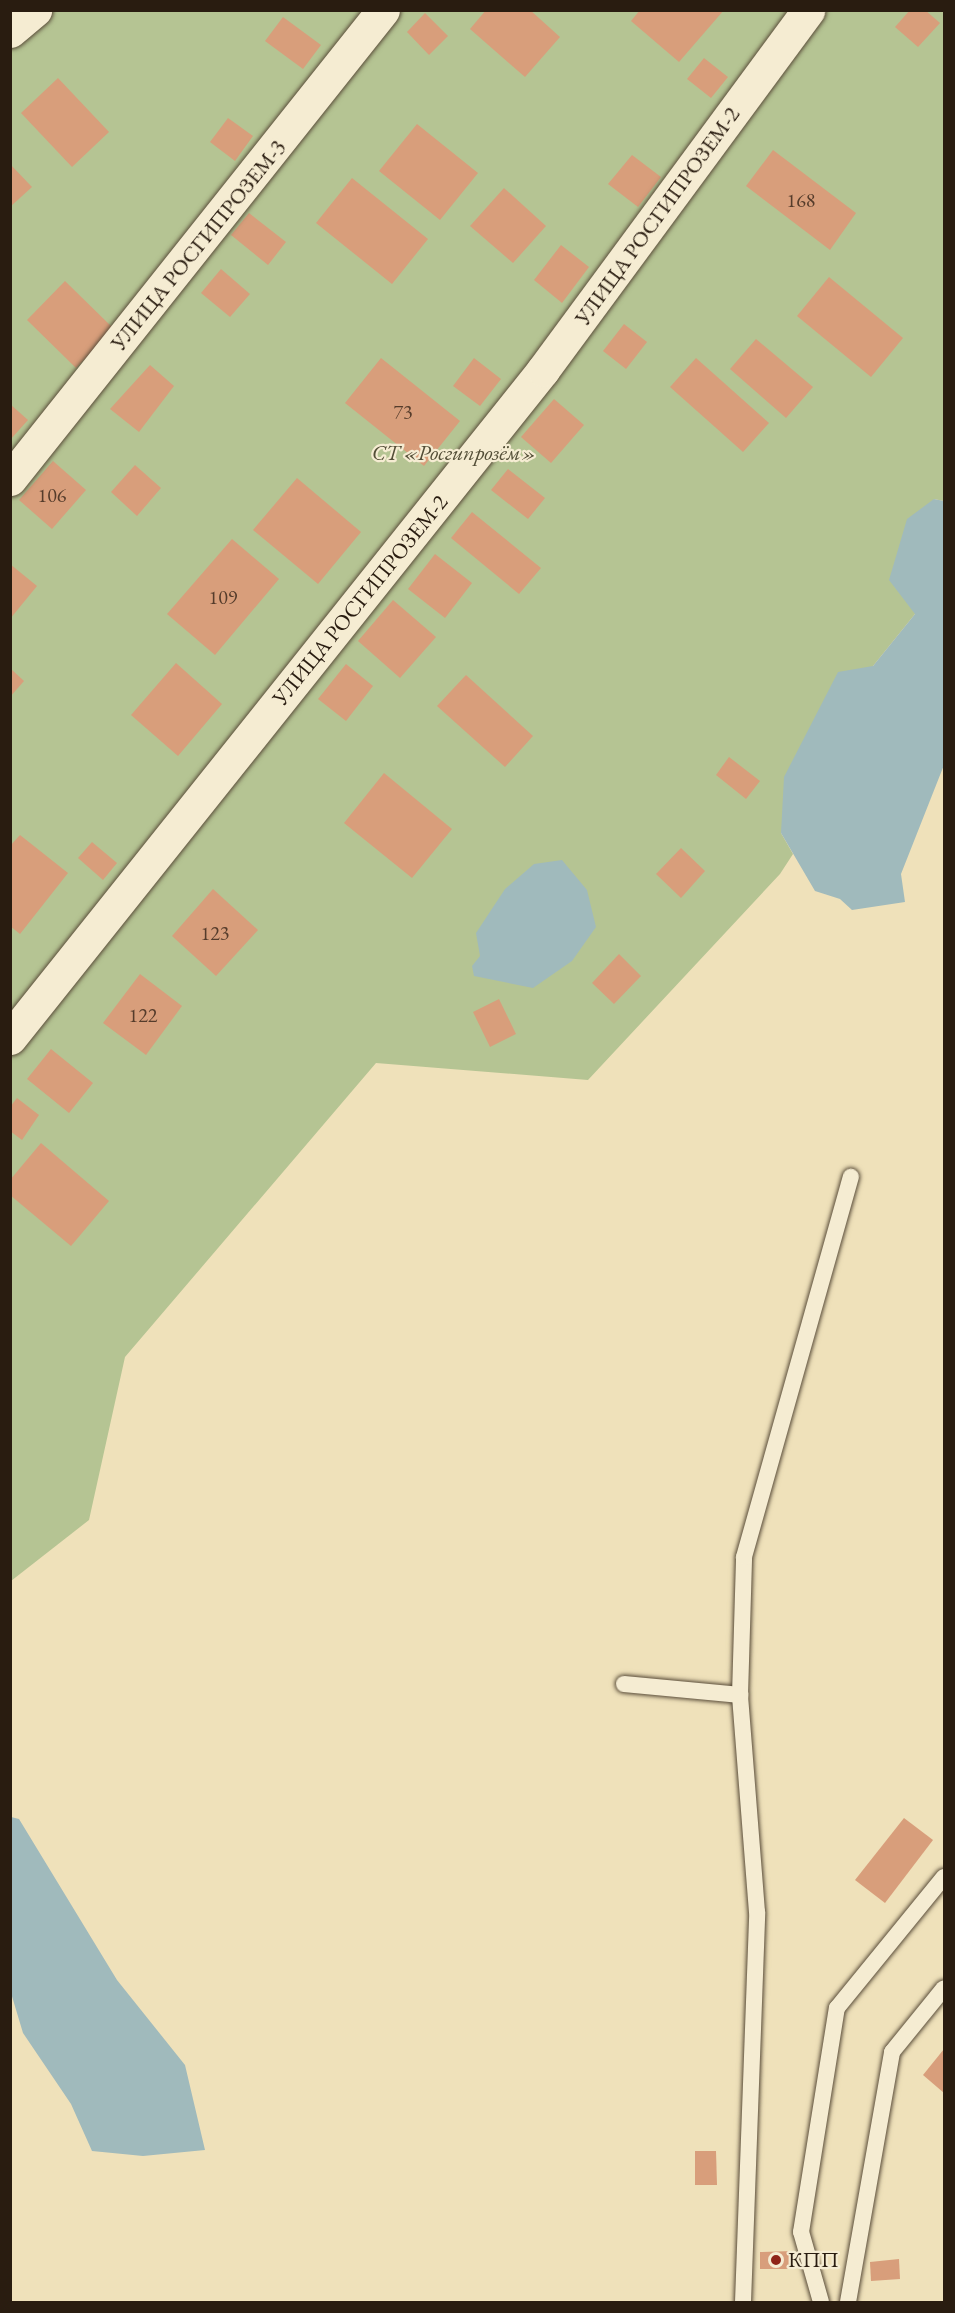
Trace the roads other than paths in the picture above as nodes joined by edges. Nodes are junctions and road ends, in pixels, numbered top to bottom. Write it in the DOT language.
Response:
graph roads {
  1 [pos="35,10"];
  2 [pos="383,10"];
  3 [pos="808,10"];
  4 [pos="10,32"];
  5 [pos="10,479"];
  6 [pos="10,1038"];
  7 [pos="851,1177"];
  8 [pos="624,1684"];
  9 [pos="740,1695"];
  10 [pos="945,1877"];
  11 [pos="945,1988"];
  12 [pos="743,2302"];
  13 [pos="821,2302"];
  14 [pos="848,2302"];
  1 -- 4 [label="street"];
  2 -- 5 [label="street, УЛИЦА РОСГИПРОЗЕМ-3"];
  3 -- 6 [label="street, УЛИЦА РОСГИПРОЗЕМ-2"];
  7 -- 9 [label="lane"];
  8 -- 9 [label="lane"];
  9 -- 12 [label="lane"];
  10 -- 13 [label="lane"];
  11 -- 14 [label="lane"];
}
